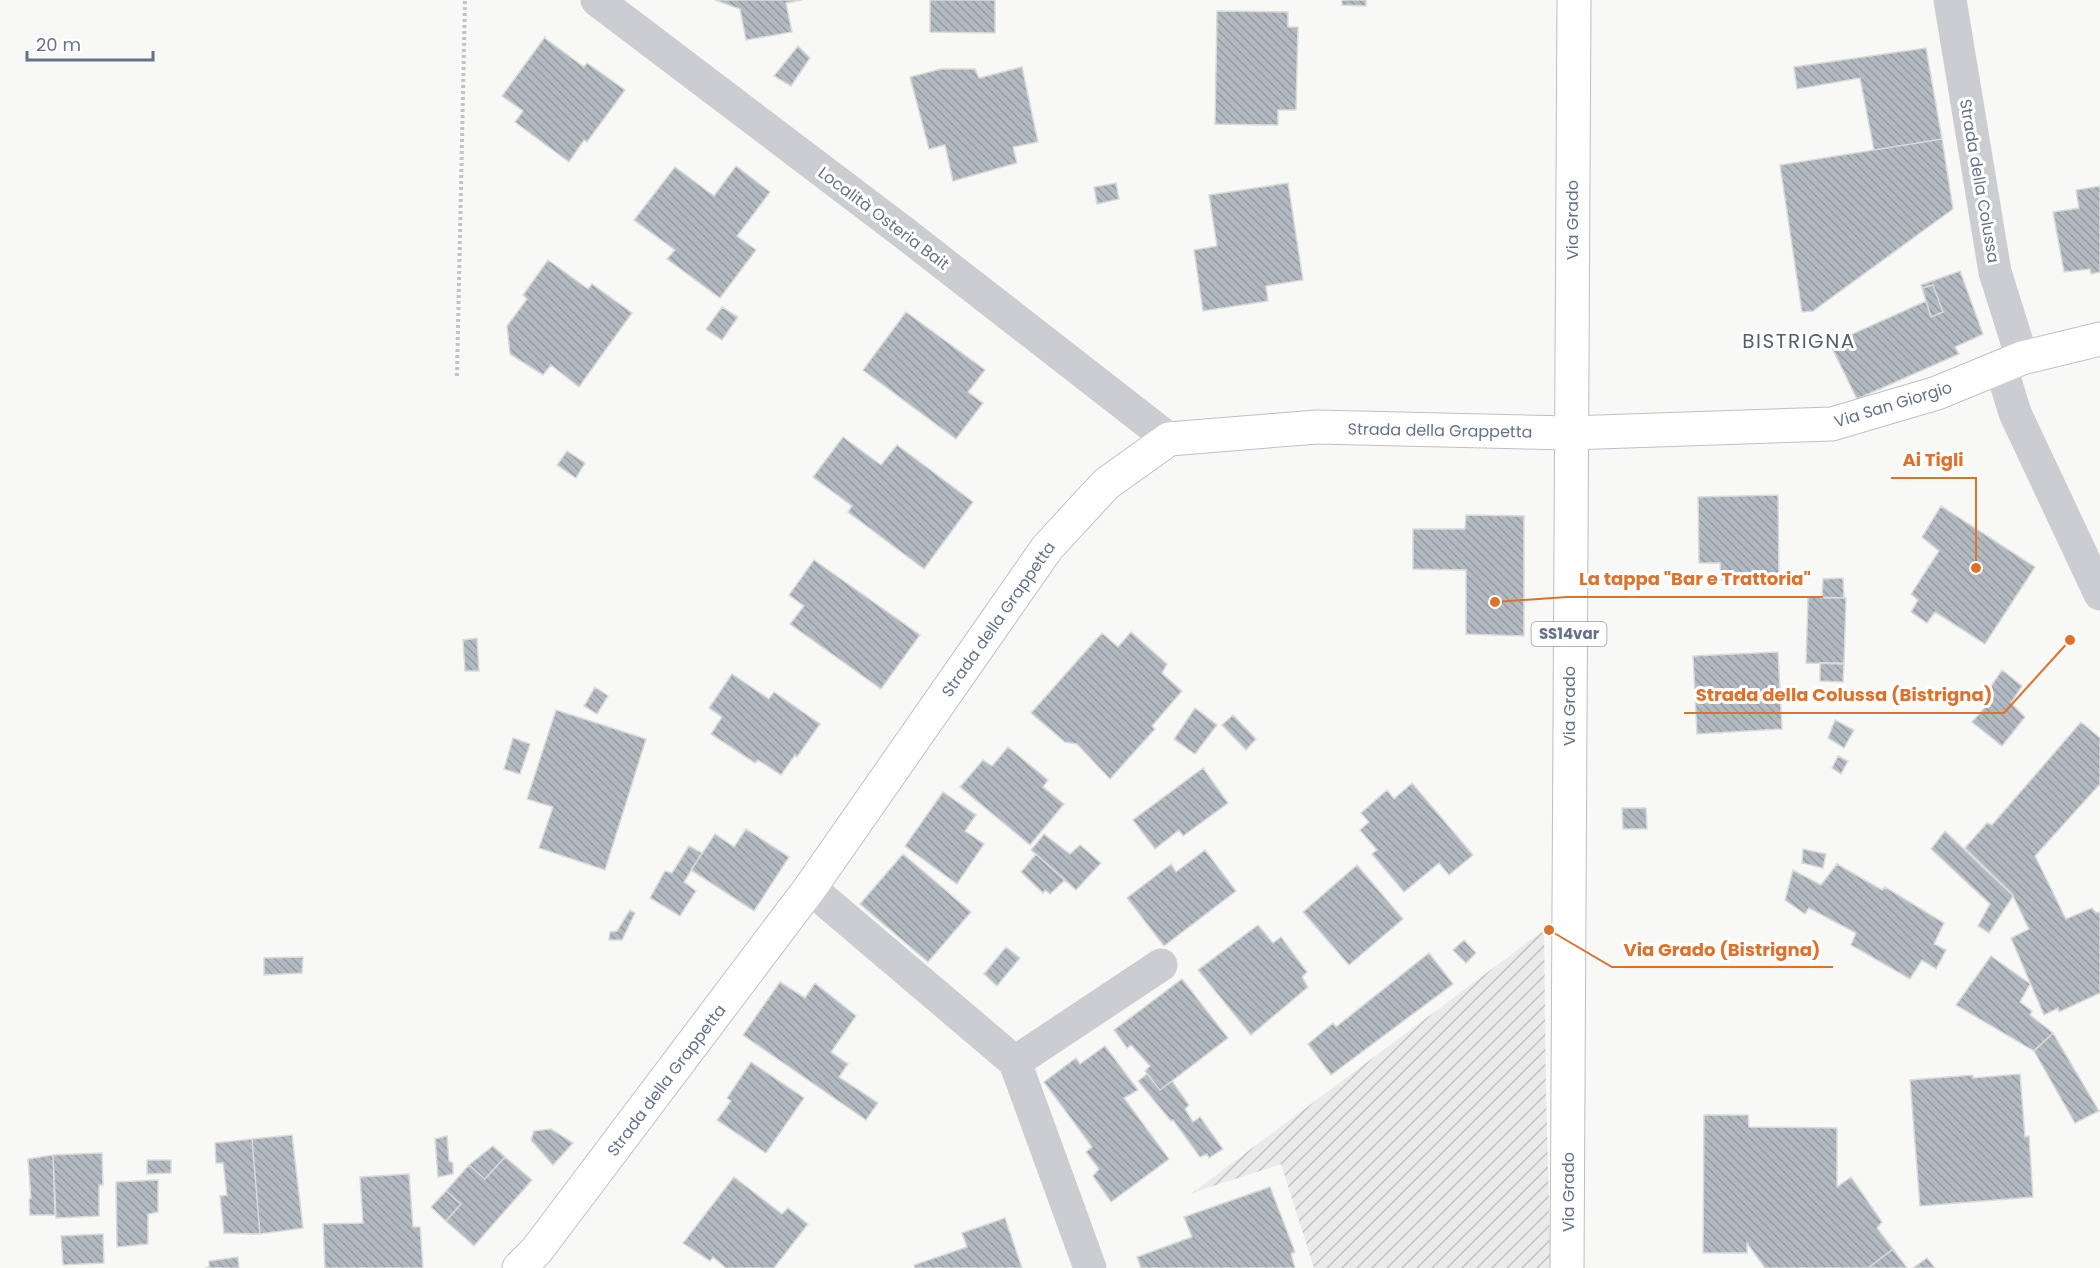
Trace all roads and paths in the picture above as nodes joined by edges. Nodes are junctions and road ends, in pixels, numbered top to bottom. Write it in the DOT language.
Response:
graph roads {
  1 [pos="465,0"];
  2 [pos="597,0"];
  3 [pos="1574,0"];
  4 [pos="1950,0"];
  5 [pos="2100,339"];
  6 [pos="2012,363"];
  7 [pos="457,376"];
  8 [pos="1570,433"];
  9 [pos="1169,439"];
  10 [pos="2100,594"];
  11 [pos="810,888"];
  12 [pos="1161,965"];
  13 [pos="1015,1062"];
  14 [pos="519,1268"];
  15 [pos="1090,1268"];
  16 [pos="1567,1268"];
  1 -- 7 [label="path"];
  2 -- 9 [label="street, Località Osteria Bait"];
  3 -- 8 [label="street, Via Grado / SS14var"];
  4 -- 6 [label="street, Strada della Colussa"];
  5 -- 6 [label="street, Via San Giorgio"];
  6 -- 8 [label="street, Via San Giorgio"];
  6 -- 10 [label="street, Strada della Colussa"];
  8 -- 9 [label="street, Strada della Grappetta"];
  8 -- 16 [label="street, Via Grado / SS14var"];
  9 -- 11 [label="street, Strada della Grappetta"];
  11 -- 13 [label="street"];
  11 -- 14 [label="street, Strada della Grappetta"];
  12 -- 13 [label="street"];
  13 -- 15 [label="street"];
}
